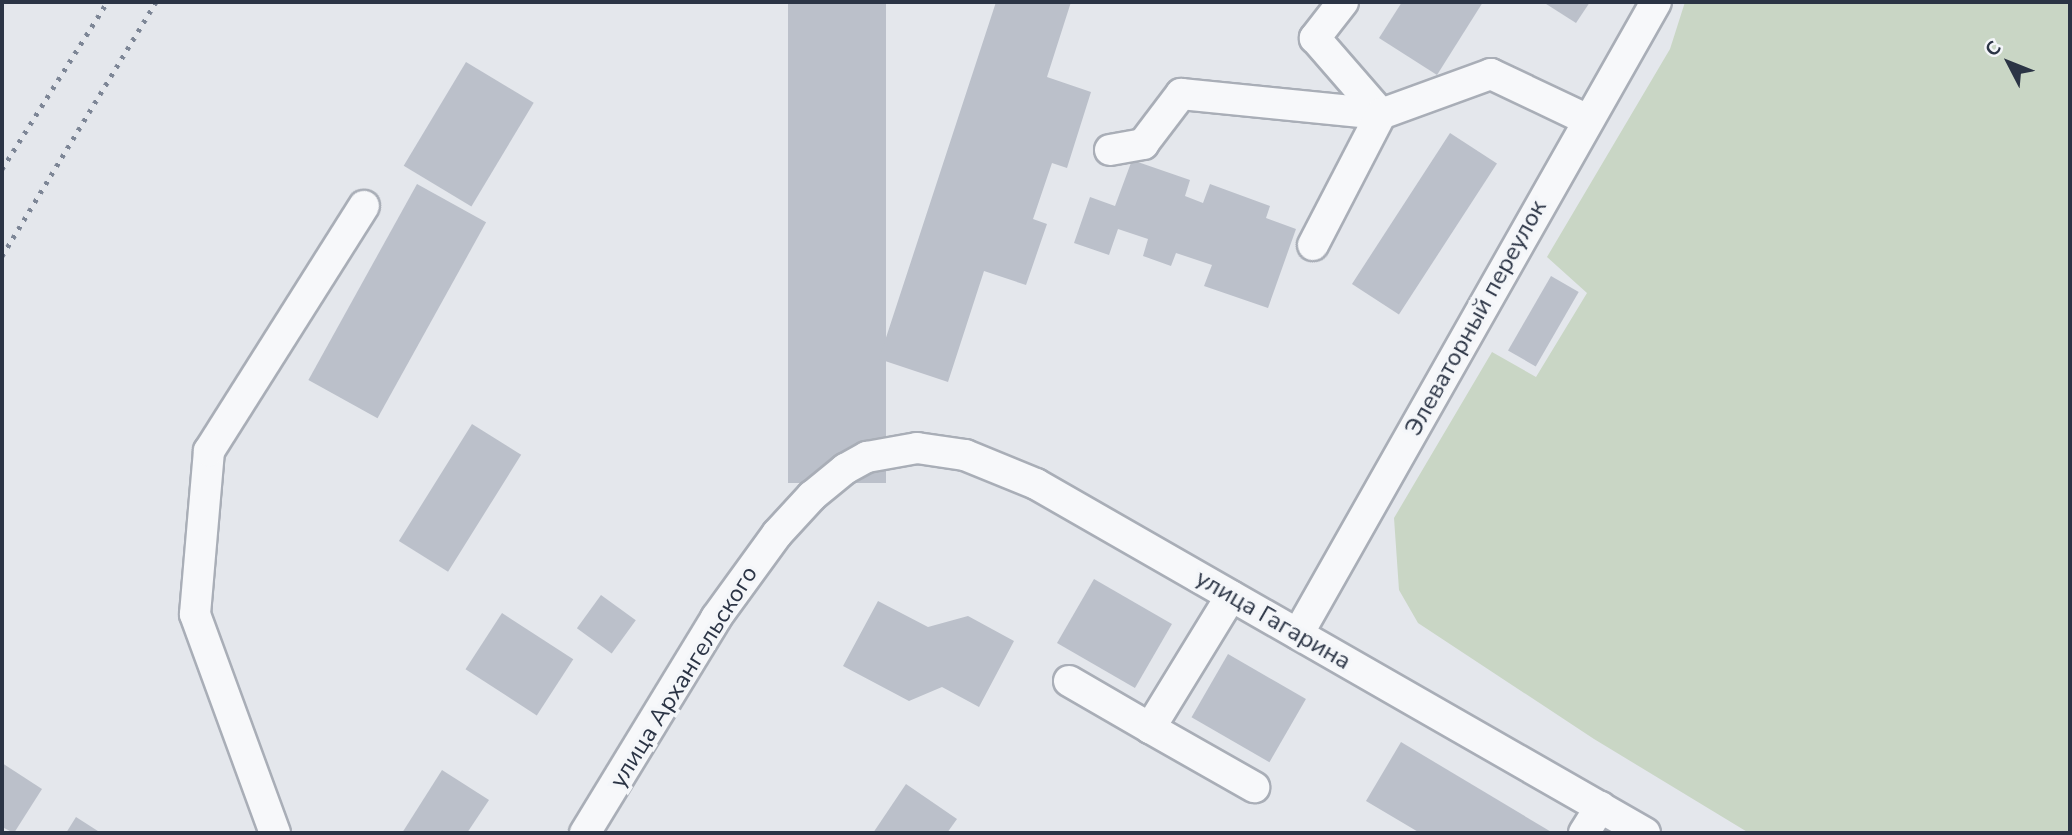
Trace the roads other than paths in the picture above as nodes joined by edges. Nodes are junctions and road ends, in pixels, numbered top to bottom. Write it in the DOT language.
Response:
graph roads {
  1 [pos="1343,2"];
  2 [pos="1656,2"];
  3 [pos="1381,114"];
  4 [pos="1588,120"];
  5 [pos="1110,149"];
  6 [pos="364,206"];
  7 [pos="1313,245"];
  8 [pos="888,451"];
  9 [pos="1231,596"];
  10 [pos="1298,634"];
  11 [pos="1069,681"];
  12 [pos="1150,728"];
  13 [pos="1254,787"];
  14 [pos="1600,807"];
  15 [pos="275,833"];
  16 [pos="585,833"];
  17 [pos="1584,833"];
  18 [pos="1646,833"];
  1 -- 3 [label="street"];
  2 -- 4 [label="street, Элеваторный переулок"];
  3 -- 4 [label="street"];
  3 -- 5 [label="street"];
  3 -- 7 [label="street"];
  4 -- 10 [label="street, Элеваторный переулок"];
  6 -- 15 [label="street"];
  8 -- 9 [label="street, улица Гагарина"];
  8 -- 16 [label="street, улица Архангельского"];
  9 -- 10 [label="street, улица Гагарина"];
  9 -- 12 [label="street"];
  10 -- 14 [label="street, улица Гагарина"];
  11 -- 12 [label="street"];
  12 -- 13 [label="street"];
  14 -- 17 [label="street"];
  14 -- 18 [label="street, улица Гагарина"];
}
